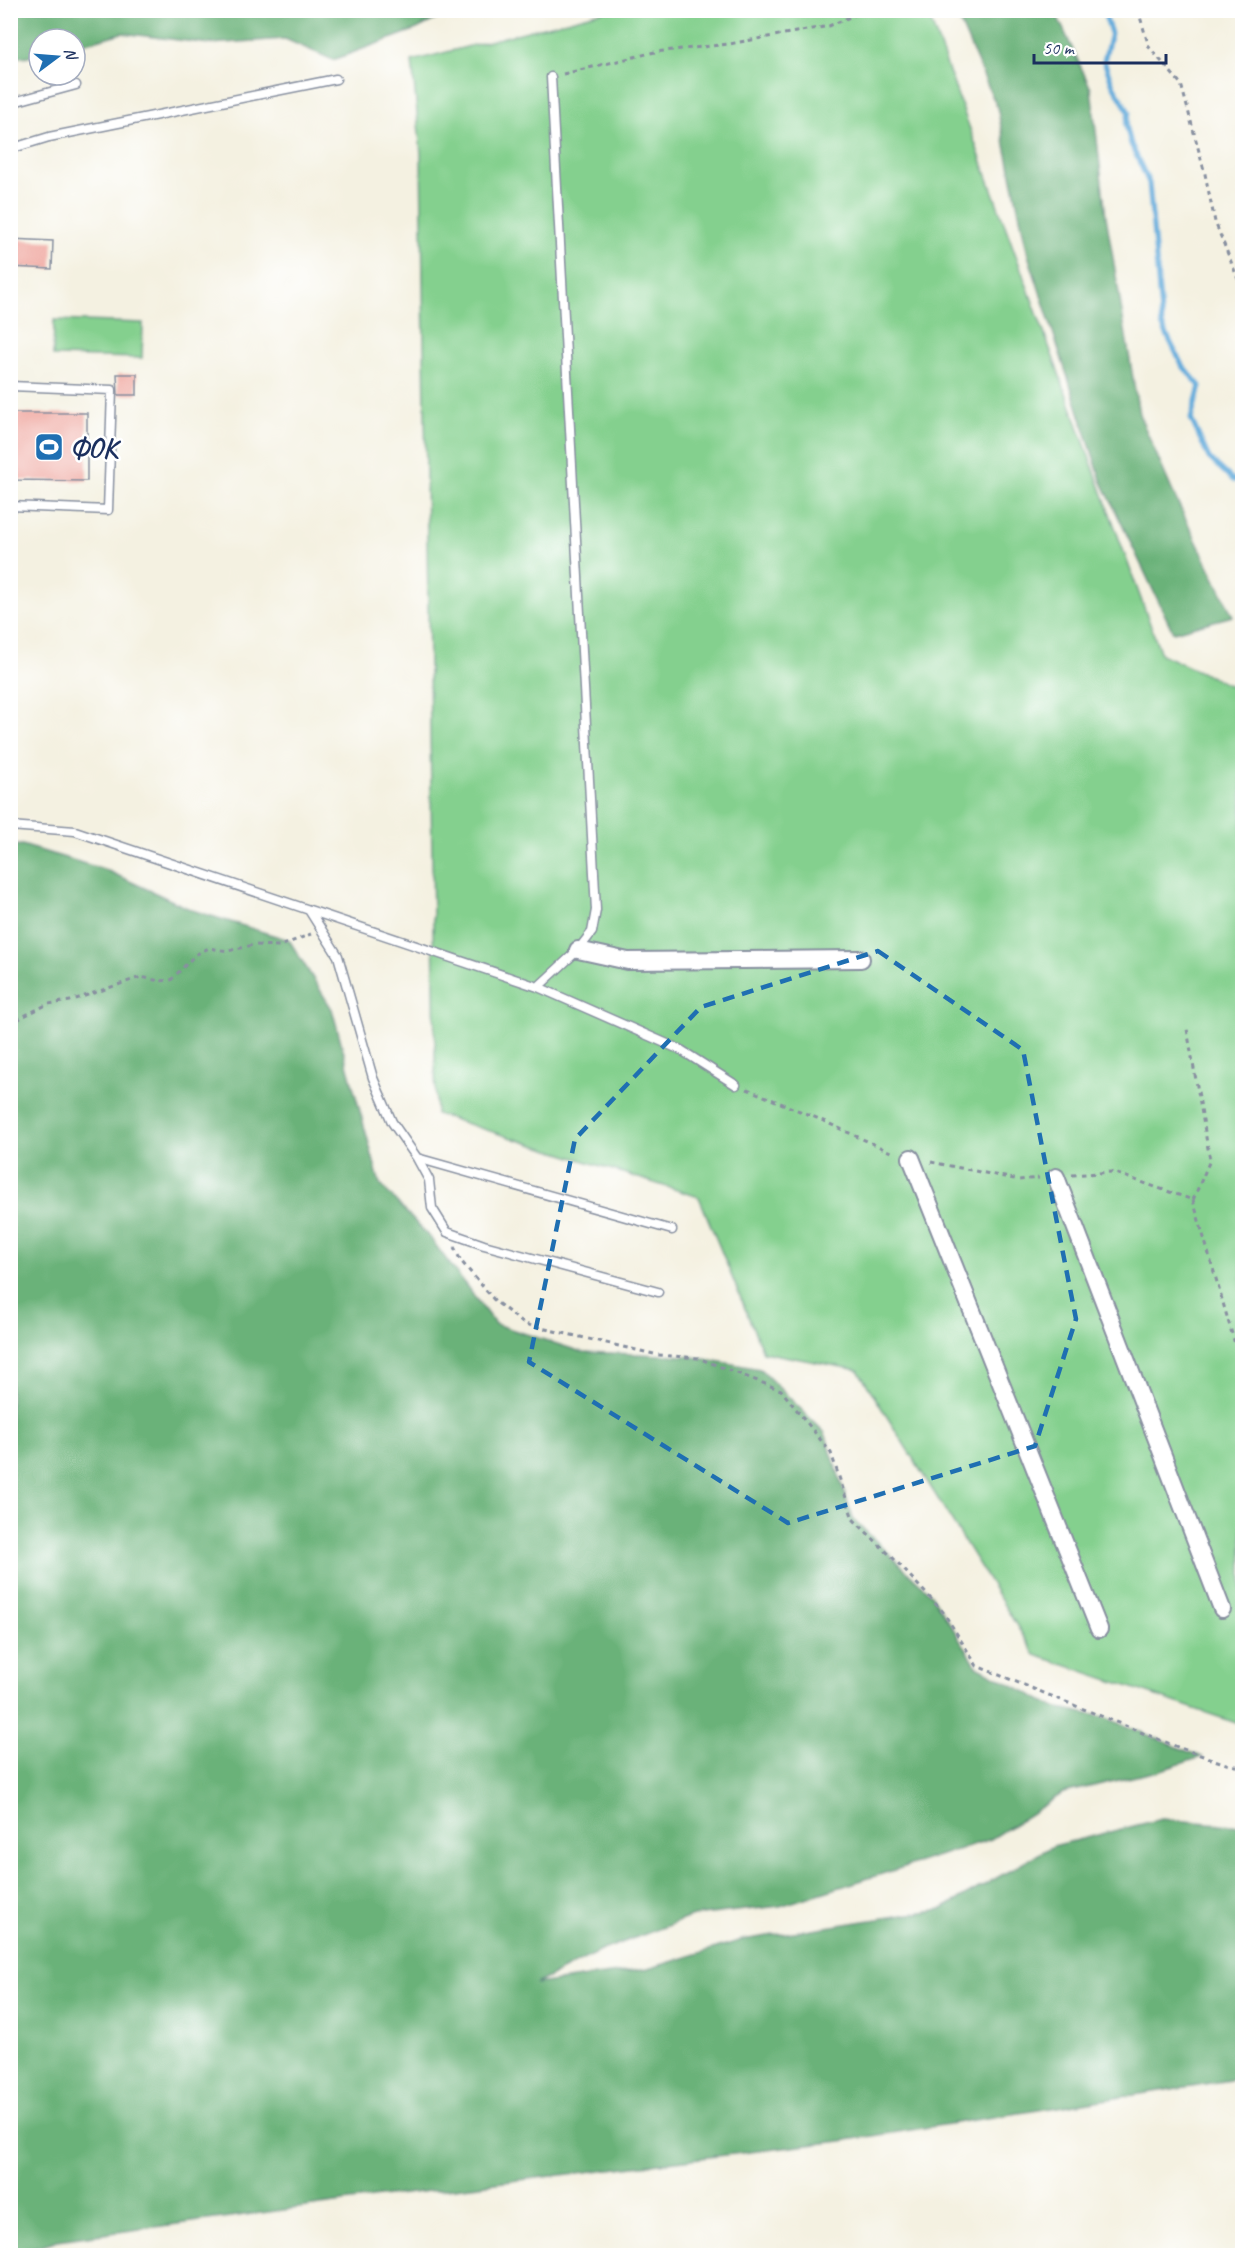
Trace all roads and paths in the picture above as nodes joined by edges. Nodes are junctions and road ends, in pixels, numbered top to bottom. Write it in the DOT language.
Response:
graph roads {
  1 [pos="866,10"];
  2 [pos="1138,10"];
  3 [pos="551,77"];
  4 [pos="336,79"];
  5 [pos="69,87"];
  6 [pos="10,103"];
  7 [pos="10,149"];
  8 [pos="1242,289"];
  9 [pos="10,386"];
  10 [pos="10,506"];
  11 [pos="10,826"];
  12 [pos="308,910"];
  13 [pos="320,928"];
  14 [pos="578,950"];
  15 [pos="861,959"];
  16 [pos="538,987"];
  17 [pos="10,1026"];
  18 [pos="1187,1029"];
  19 [pos="736,1085"];
  20 [pos="417,1158"];
  21 [pos="911,1158"];
  22 [pos="1056,1177"];
  23 [pos="1192,1200"];
  24 [pos="672,1230"];
  25 [pos="447,1232"];
  26 [pos="658,1292"];
  27 [pos="1242,1368"];
  28 [pos="1222,1609"];
  29 [pos="1100,1629"];
  30 [pos="1242,1767"];
  1 -- 3 [label="path"];
  2 -- 8 [label="path"];
  3 -- 14 [label="lane"];
  4 -- 7 [label="lane"];
  5 -- 6 [label="lane"];
  9 -- 10 [label="lane"];
  11 -- 12 [label="lane"];
  12 -- 13 [label="lane"];
  12 -- 16 [label="lane"];
  13 -- 17 [label="path"];
  13 -- 20 [label="lane"];
  14 -- 15 [label="street"];
  14 -- 16 [label="lane"];
  16 -- 19 [label="lane"];
  18 -- 23 [label="path"];
  19 -- 21 [label="path"];
  20 -- 24 [label="lane"];
  20 -- 25 [label="lane"];
  21 -- 22 [label="path"];
  21 -- 29 [label="street"];
  22 -- 23 [label="path"];
  22 -- 28 [label="street"];
  23 -- 27 [label="path"];
  25 -- 26 [label="lane"];
  25 -- 30 [label="path"];
}
